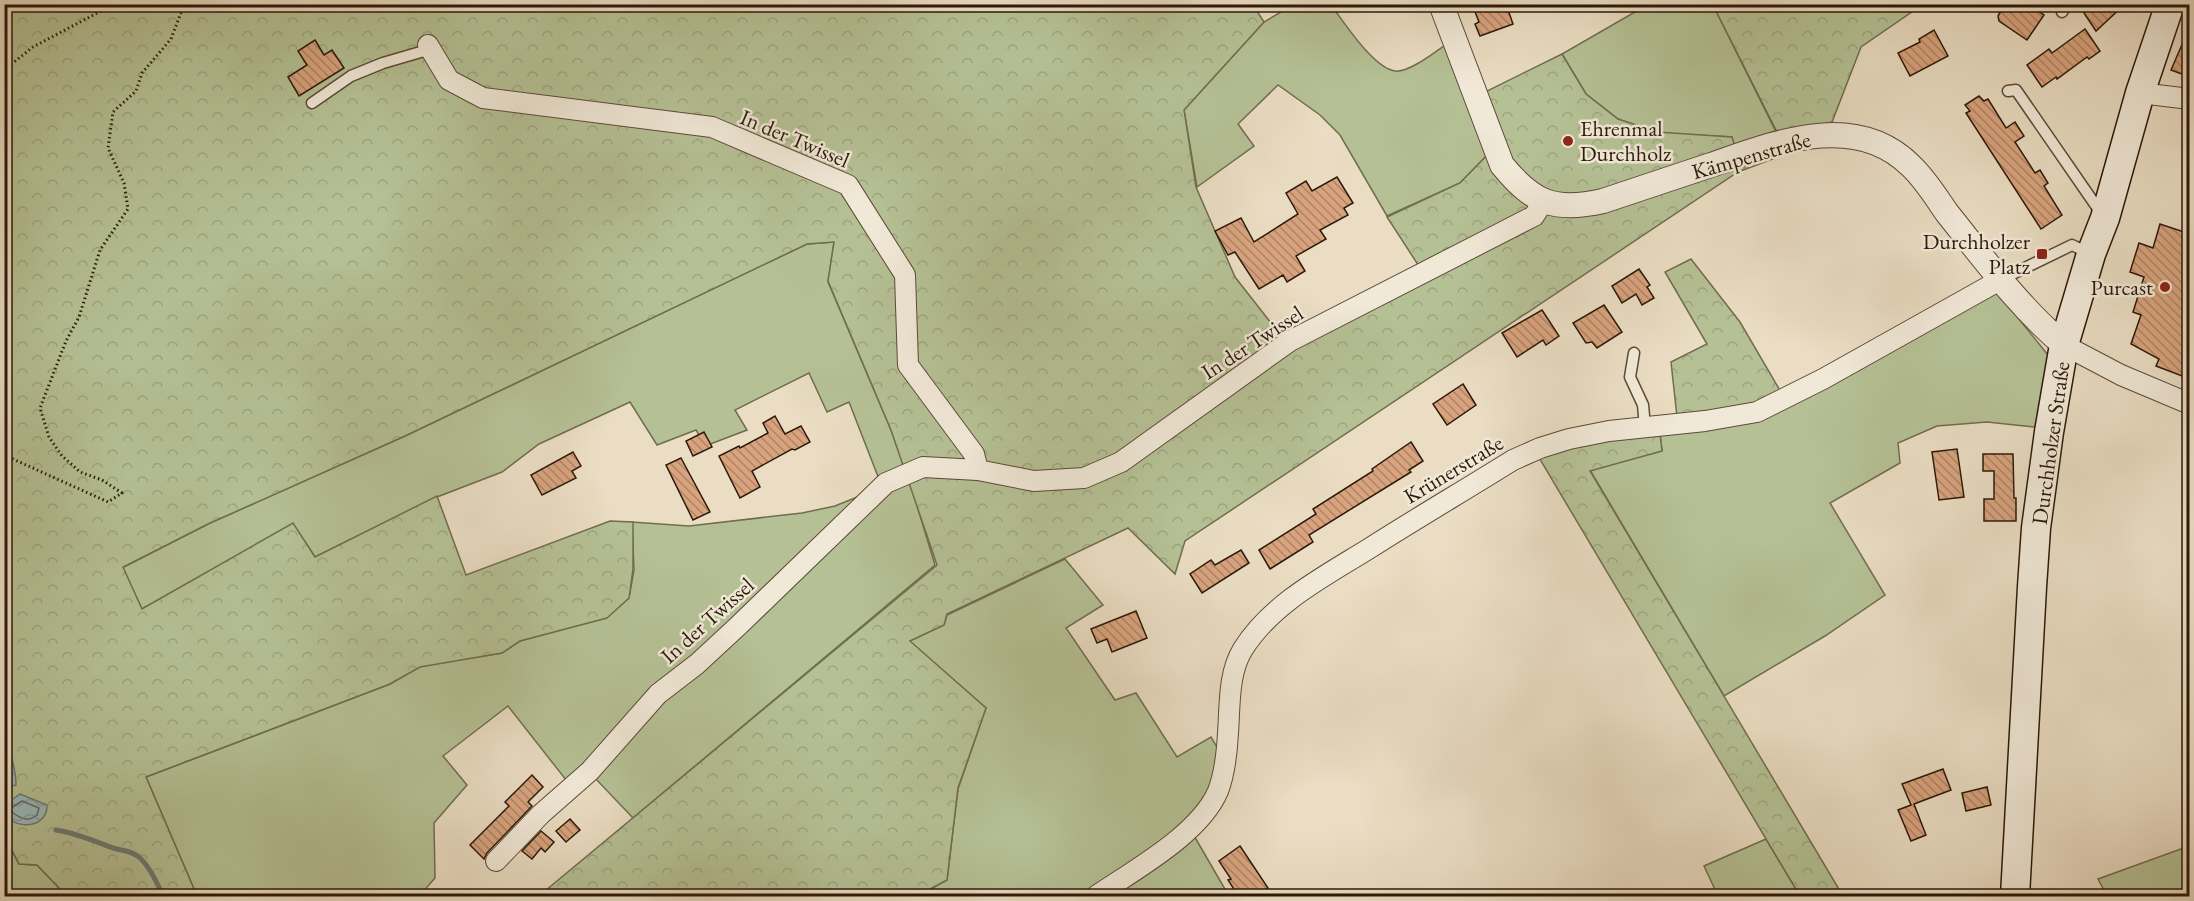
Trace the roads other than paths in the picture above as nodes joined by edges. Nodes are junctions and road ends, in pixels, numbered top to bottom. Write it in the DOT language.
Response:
graph roads {
  1 [pos="1441,4"];
  2 [pos="2170,4"];
  3 [pos="430,47"];
  4 [pos="2008,91"];
  5 [pos="2140,93"];
  6 [pos="2190,99"];
  7 [pos="312,103"];
  8 [pos="1543,202"];
  9 [pos="2105,218"];
  10 [pos="2091,254"];
  11 [pos="2000,280"];
  12 [pos="2064,345"];
  13 [pos="1634,353"];
  14 [pos="2190,404"];
  15 [pos="1645,427"];
  16 [pos="978,470"];
  17 [pos="496,861"];
  18 [pos="1096,897"];
  19 [pos="2015,897"];
  1 -- 8 [label="street, Kämpenstraße"];
  2 -- 5 [label="main road, Durchholzer Straße"];
  3 -- 7 [label="lane"];
  3 -- 16 [label="street, In der Twissel"];
  4 -- 9 [label="lane"];
  5 -- 6 [label="street"];
  5 -- 9 [label="main road, Durchholzer Straße"];
  8 -- 11 [label="street, Kämpenstraße"];
  8 -- 16 [label="street, In der Twissel"];
  9 -- 10 [label="main road, Durchholzer Straße"];
  10 -- 11 [label="lane"];
  10 -- 12 [label="main road, Durchholzer Straße"];
  11 -- 12 [label="street, Kämpenstraße"];
  11 -- 15 [label="street, Krünerstraße"];
  12 -- 14 [label="street"];
  12 -- 19 [label="main road, Durchholzer Straße"];
  13 -- 15 [label="lane"];
  15 -- 18 [label="street, Krünerstraße"];
  16 -- 17 [label="street, In der Twissel"];
}
